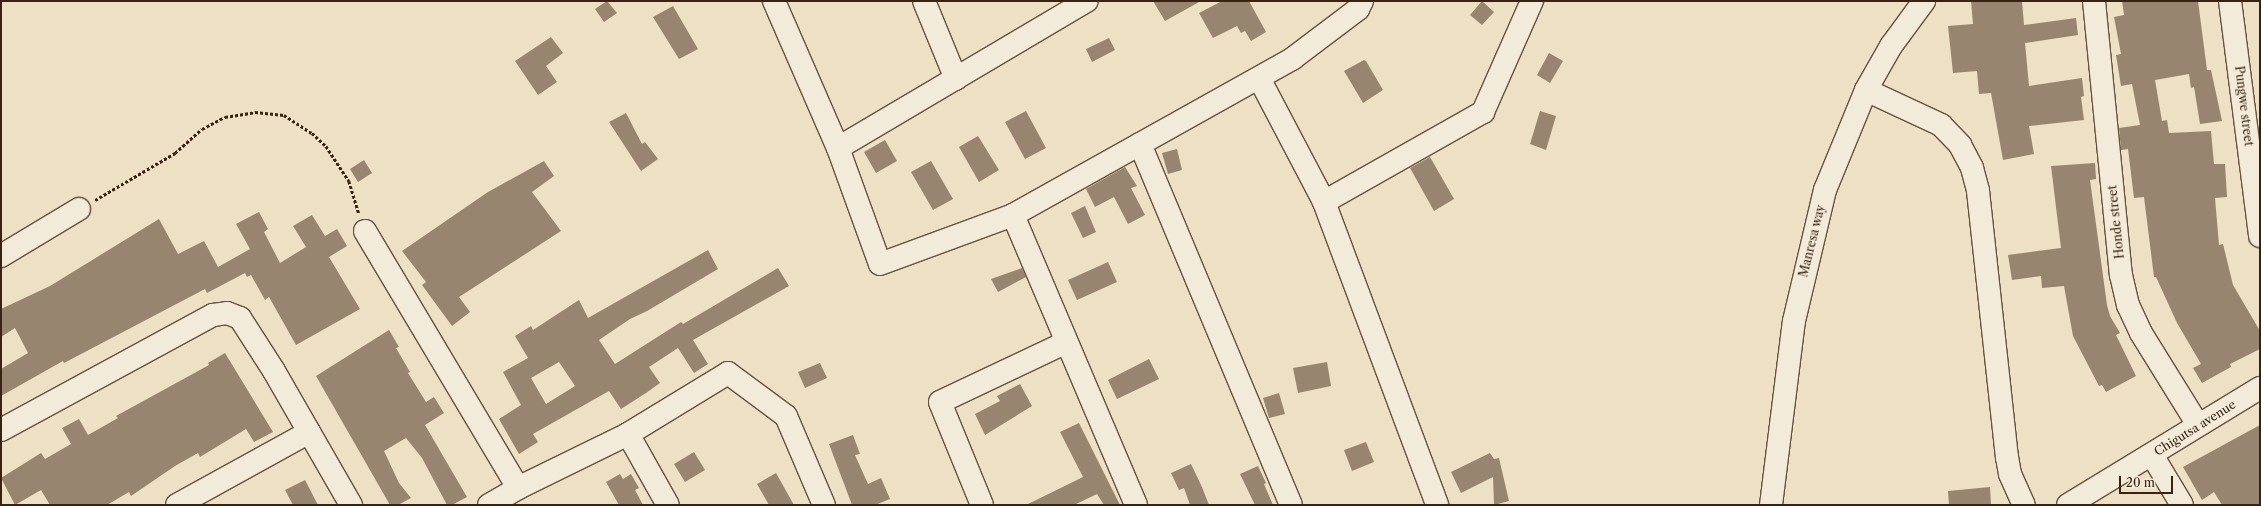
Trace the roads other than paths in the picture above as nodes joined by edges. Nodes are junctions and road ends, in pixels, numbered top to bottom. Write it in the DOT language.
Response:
graph roads {
  1 [pos="774,1"];
  2 [pos="924,1"];
  3 [pos="1362,1"];
  4 [pos="1532,1"];
  5 [pos="1924,1"];
  6 [pos="2094,1"];
  7 [pos="2230,1"];
  8 [pos="1081,3"];
  9 [pos="1259,78"];
  10 [pos="956,79"];
  11 [pos="1866,90"];
  12 [pos="1140,144"];
  13 [pos="838,148"];
  14 [pos="1324,202"];
  15 [pos="79,209"];
  16 [pos="1013,215"];
  17 [pos="365,231"];
  18 [pos="2260,236"];
  19 [pos="1,256"];
  20 [pos="1067,342"];
  21 [pos="2260,388"];
  22 [pos="2198,425"];
  23 [pos="1,430"];
  24 [pos="309,432"];
  25 [pos="628,434"];
  26 [pos="2152,455"];
  27 [pos="518,488"];
  28 [pos="177,505"];
  29 [pos="351,505"];
  30 [pos="489,505"];
  31 [pos="668,505"];
  32 [pos="824,505"];
  33 [pos="982,505"];
  34 [pos="1136,505"];
  35 [pos="1291,505"];
  36 [pos="1437,505"];
  37 [pos="1771,505"];
  38 [pos="2024,505"];
  39 [pos="2068,505"];
  40 [pos="2182,505"];
  1 -- 13 [label="street"];
  2 -- 10 [label="street"];
  3 -- 9 [label="street"];
  4 -- 14 [label="street"];
  5 -- 11 [label="street, Manresa way"];
  6 -- 22 [label="street, Honde street"];
  7 -- 18 [label="street, Pungwe street"];
  8 -- 10 [label="street"];
  9 -- 12 [label="street"];
  9 -- 14 [label="street"];
  10 -- 13 [label="street"];
  11 -- 37 [label="street, Manresa way"];
  11 -- 38 [label="street"];
  12 -- 16 [label="street"];
  12 -- 35 [label="street"];
  13 -- 16 [label="street"];
  14 -- 36 [label="street"];
  15 -- 19 [label="street"];
  16 -- 20 [label="street"];
  17 -- 27 [label="street"];
  20 -- 33 [label="street"];
  20 -- 34 [label="street"];
  21 -- 22 [label="street, Chigutsa avenue"];
  22 -- 26 [label="street, Chigutsa avenue"];
  23 -- 24 [label="street"];
  24 -- 28 [label="street"];
  24 -- 29 [label="street"];
  25 -- 27 [label="street"];
  25 -- 31 [label="street"];
  25 -- 32 [label="street"];
  26 -- 39 [label="street, Chigutsa avenue"];
  26 -- 40 [label="street"];
  27 -- 30 [label="street"];
}
